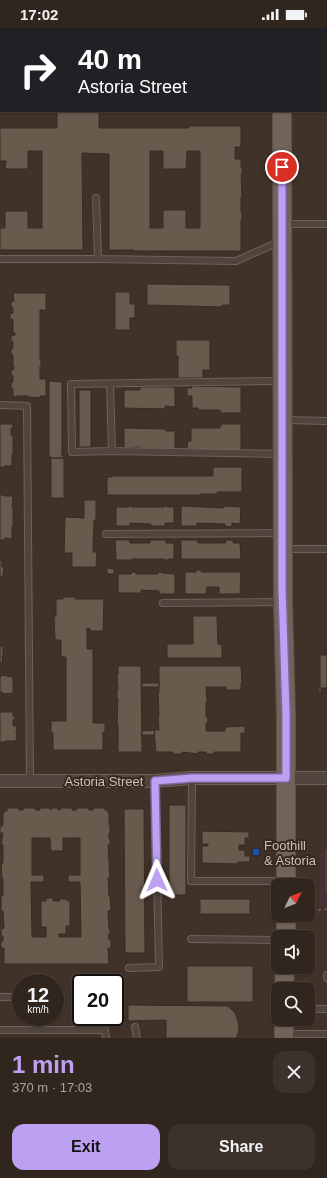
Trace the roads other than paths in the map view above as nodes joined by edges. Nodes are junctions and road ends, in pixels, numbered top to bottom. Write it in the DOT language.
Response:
graph roads {
  1 [pos="282,112"];
  2 [pos="96,198"];
  3 [pos="327,224"];
  4 [pos="282,232"];
  5 [pos="0,259"];
  6 [pos="98,259"];
  7 [pos="283,381"];
  8 [pos="110,384"];
  9 [pos="0,405"];
  10 [pos="282,420"];
  11 [pos="327,421"];
  12 [pos="112,451"];
  13 [pos="282,454"];
  14 [pos="106,534"];
  15 [pos="282,541"];
  16 [pos="327,548"];
  17 [pos="283,602"];
  18 [pos="163,603"];
  19 [pos="192,778"];
  20 [pos="286,778"];
  21 [pos="327,778"];
  22 [pos="0,781"];
  23 [pos="30,781"];
  24 [pos="155,781"];
  25 [pos="286,878"];
  26 [pos="271,883"];
  27 [pos="191,939"];
  28 [pos="271,940"];
  29 [pos="129,968"];
  30 [pos="0,997"];
  31 [pos="10,997"];
  32 [pos="315,1009"];
  33 [pos="327,1009"];
  34 [pos="136,1028"];
  35 [pos="0,1030"];
  36 [pos="284,1030"];
  37 [pos="327,1034"];
  38 [pos="106,1038"];
  39 [pos="136,1038"];
  1 -- 4 [label="main road"];
  2 -- 6 [label="lane"];
  3 -- 4 [label="lane"];
  4 -- 6 [label="lane"];
  4 -- 7 [label="main road"];
  5 -- 6 [label="lane"];
  7 -- 8 [label="lane"];
  7 -- 10 [label="main road"];
  8 -- 12 [label="lane"];
  8 -- 12 [label="lane"];
  9 -- 23 [label="lane"];
  10 -- 11 [label="lane"];
  10 -- 13 [label="main road"];
  12 -- 13 [label="lane"];
  13 -- 15 [label="main road"];
  14 -- 15 [label="lane"];
  15 -- 16 [label="lane"];
  15 -- 17 [label="main road"];
  17 -- 18 [label="lane"];
  17 -- 20 [label="main road"];
  19 -- 20 [label="street, Astoria Street"];
  19 -- 24 [label="street, Astoria Street"];
  19 -- 26 [label="lane"];
  20 -- 21 [label="street, Astoria Street"];
  20 -- 25 [label="main road"];
  22 -- 23 [label="street, Astoria Street"];
  23 -- 24 [label="street, Astoria Street"];
  24 -- 29 [label="lane"];
  27 -- 28 [label="lane"];
  30 -- 31 [label="lane"];
  32 -- 33 [label="lane"];
  34 -- 39 [label="lane"];
  35 -- 38 [label="lane"];
  36 -- 37 [label="lane"];
}
